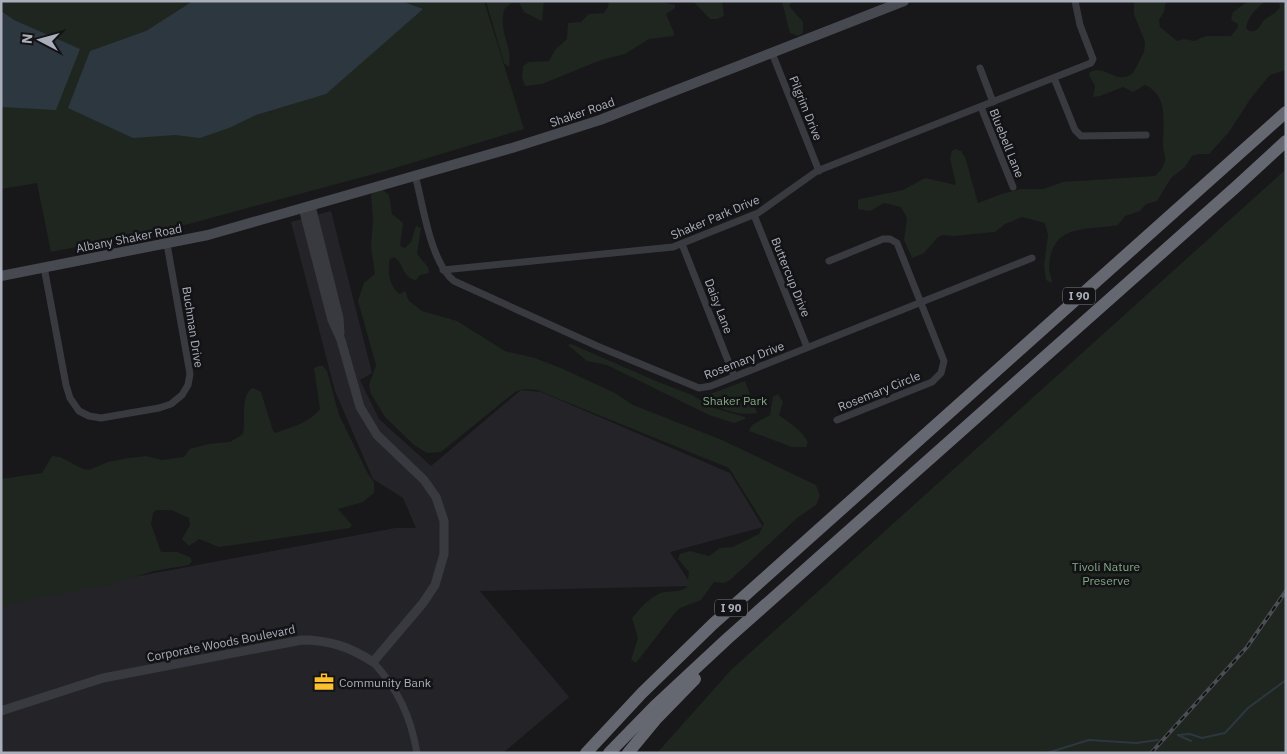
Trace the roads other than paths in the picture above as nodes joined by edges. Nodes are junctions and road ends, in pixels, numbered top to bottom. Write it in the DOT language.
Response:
graph roads {
  1 [pos="904,1"];
  2 [pos="1075,1"];
  3 [pos="772,53"];
  4 [pos="980,68"];
  5 [pos="1054,78"];
  6 [pos="993,102"];
  7 [pos="981,107"];
  8 [pos="1286,112"];
  9 [pos="1146,136"];
  10 [pos="1286,141"];
  11 [pos="1286,150"];
  12 [pos="819,171"];
  13 [pos="415,175"];
  14 [pos="1238,186"];
  15 [pos="1013,187"];
  16 [pos="307,207"];
  17 [pos="754,216"];
  18 [pos="260,221"];
  19 [pos="168,244"];
  20 [pos="682,244"];
  21 [pos="1032,258"];
  22 [pos="829,261"];
  23 [pos="44,267"];
  24 [pos="443,270"];
  25 [pos="1,276"];
  26 [pos="921,303"];
  27 [pos="807,347"];
  28 [pos="734,376"];
  29 [pos="837,420"];
  30 [pos="775,597"];
  31 [pos="373,662"];
  32 [pos="1,711"];
  33 [pos="417,753"];
  34 [pos="586,753"];
  35 [pos="609,753"];
  36 [pos="628,753"];
  1 -- 3 [label="main road, Shaker Road"];
  2 -- 5 [label="street, Shaker Park Drive"];
  3 -- 12 [label="street, Pilgrim Drive"];
  3 -- 13 [label="main road, Shaker Road"];
  4 -- 6 [label="street, Bluebell Lane"];
  5 -- 6 [label="street, Shaker Park Drive"];
  5 -- 9 [label="street"];
  6 -- 7 [label="street, Shaker Park Drive"];
  7 -- 12 [label="street, Shaker Park Drive"];
  7 -- 15 [label="street, Bluebell Lane"];
  8 -- 34 [label="highway, I 90"];
  10 -- 14 [label="highway, I 90"];
  11 -- 14 [label="highway"];
  12 -- 17 [label="street, Shaker Park Drive"];
  13 -- 16 [label="main road, Shaker Road"];
  13 -- 24 [label="street"];
  14 -- 30 [label="highway, I 90"];
  16 -- 18 [label="main road, Shaker Road"];
  16 -- 31 [label="street"];
  17 -- 20 [label="street, Shaker Park Drive"];
  17 -- 27 [label="street, Buttercup Drive"];
  18 -- 19 [label="main road, Albany Shaker Road"];
  19 -- 23 [label="main road, Albany Shaker Road"];
  19 -- 23 [label="street, Buchman Drive"];
  20 -- 24 [label="street, Shaker Park Drive"];
  20 -- 28 [label="street, Daisy Lane"];
  21 -- 26 [label="street, Rosemary Drive"];
  22 -- 26 [label="street"];
  23 -- 25 [label="main road, Albany Shaker Road"];
  24 -- 28 [label="street, Rosemary Drive"];
  26 -- 27 [label="street, Rosemary Drive"];
  26 -- 29 [label="street, Rosemary Circle"];
  27 -- 28 [label="street, Rosemary Drive"];
  30 -- 35 [label="highway, I 90"];
  30 -- 36 [label="highway"];
  31 -- 32 [label="street, Corporate Woods Boulevard"];
  31 -- 33 [label="street, Corporate Woods Boulevard"];
}
